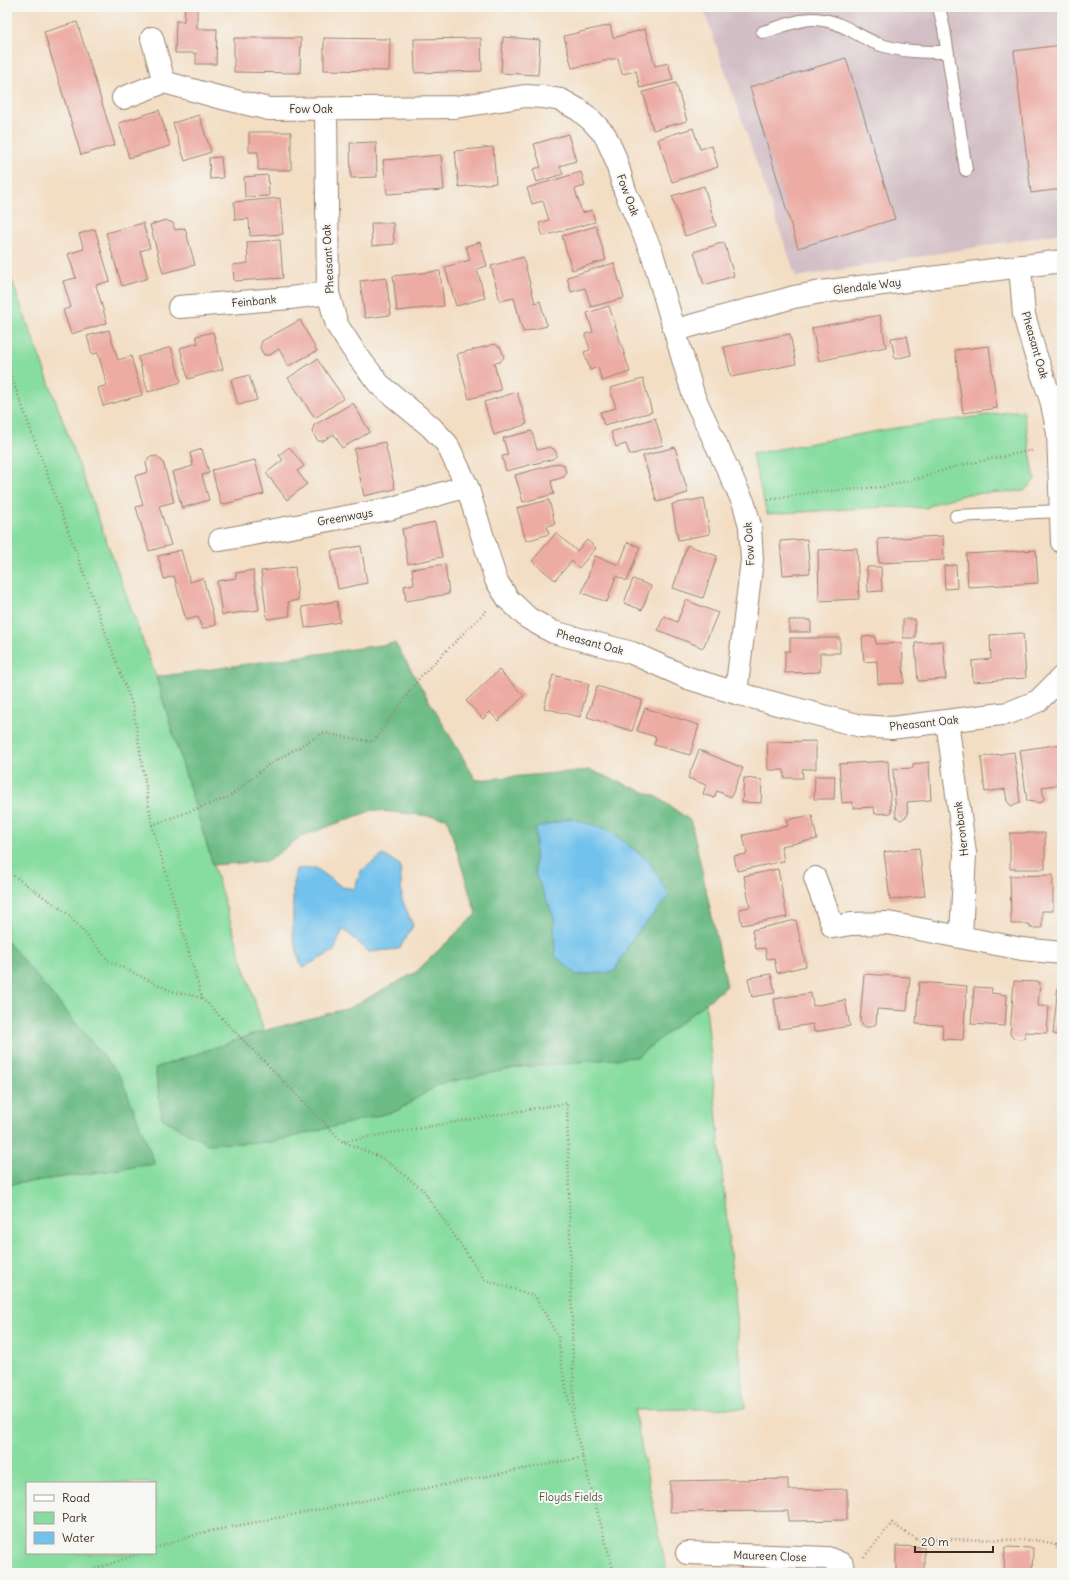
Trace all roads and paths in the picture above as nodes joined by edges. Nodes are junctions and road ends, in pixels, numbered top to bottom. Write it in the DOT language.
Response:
graph roads {
  1 [pos="939,7"];
  2 [pos="763,32"];
  3 [pos="152,38"];
  4 [pos="948,52"];
  5 [pos="164,82"];
  6 [pos="123,98"];
  7 [pos="326,109"];
  8 [pos="966,170"];
  9 [pos="1062,260"];
  10 [pos="1020,266"];
  11 [pos="328,293"];
  12 [pos="179,308"];
  13 [pos="676,330"];
  14 [pos="7,365"];
  15 [pos="1058,444"];
  16 [pos="467,486"];
  17 [pos="744,504"];
  18 [pos="1060,511"];
  19 [pos="956,516"];
  20 [pos="220,540"];
  21 [pos="1062,542"];
  22 [pos="504,593"];
  23 [pos="1062,677"];
  24 [pos="736,694"];
  25 [pos="947,721"];
  26 [pos="152,825"];
  27 [pos="7,871"];
  28 [pos="815,878"];
  29 [pos="961,936"];
  30 [pos="1062,954"];
  31 [pos="202,998"];
  32 [pos="342,1141"];
  33 [pos="574,1420"];
  34 [pos="584,1457"];
  35 [pos="156,1548"];
  36 [pos="687,1553"];
  37 [pos="138,1554"];
  38 [pos="1062,1558"];
  39 [pos="852,1568"];
  40 [pos="84,1573"];
  41 [pos="614,1573"];
  1 -- 4 [label="lane"];
  2 -- 4 [label="lane"];
  3 -- 5 [label="street"];
  4 -- 8 [label="lane"];
  5 -- 6 [label="street"];
  5 -- 7 [label="street, Fow Oak"];
  7 -- 11 [label="street, Pheasant Oak"];
  7 -- 13 [label="street, Fow Oak"];
  9 -- 10 [label="street, Glendale Way"];
  10 -- 13 [label="street, Glendale Way"];
  10 -- 15 [label="street, Pheasant Oak"];
  11 -- 12 [label="street, Feinbank"];
  11 -- 16 [label="street, Pheasant Oak"];
  13 -- 17 [label="street, Fow Oak"];
  14 -- 26 [label="path"];
  15 -- 17 [label="path"];
  15 -- 18 [label="street, Pheasant Oak"];
  16 -- 20 [label="street, Greenways"];
  16 -- 22 [label="street, Pheasant Oak"];
  17 -- 24 [label="street, Fow Oak"];
  18 -- 19 [label="lane"];
  18 -- 21 [label="street, Pheasant Oak"];
  22 -- 24 [label="street, Pheasant Oak"];
  22 -- 26 [label="path"];
  23 -- 25 [label="street, Pheasant Oak"];
  24 -- 25 [label="street, Pheasant Oak"];
  25 -- 29 [label="street, Heronbank"];
  26 -- 31 [label="path"];
  27 -- 31 [label="path"];
  28 -- 29 [label="street"];
  29 -- 30 [label="street"];
  31 -- 32 [label="path"];
  32 -- 33 [label="path"];
  32 -- 33 [label="path"];
  33 -- 34 [label="path"];
  34 -- 35 [label="path"];
  34 -- 41 [label="path"];
  36 -- 39 [label="street, Maureen Close"];
  37 -- 40 [label="path"];
  38 -- 39 [label="path"];
}
